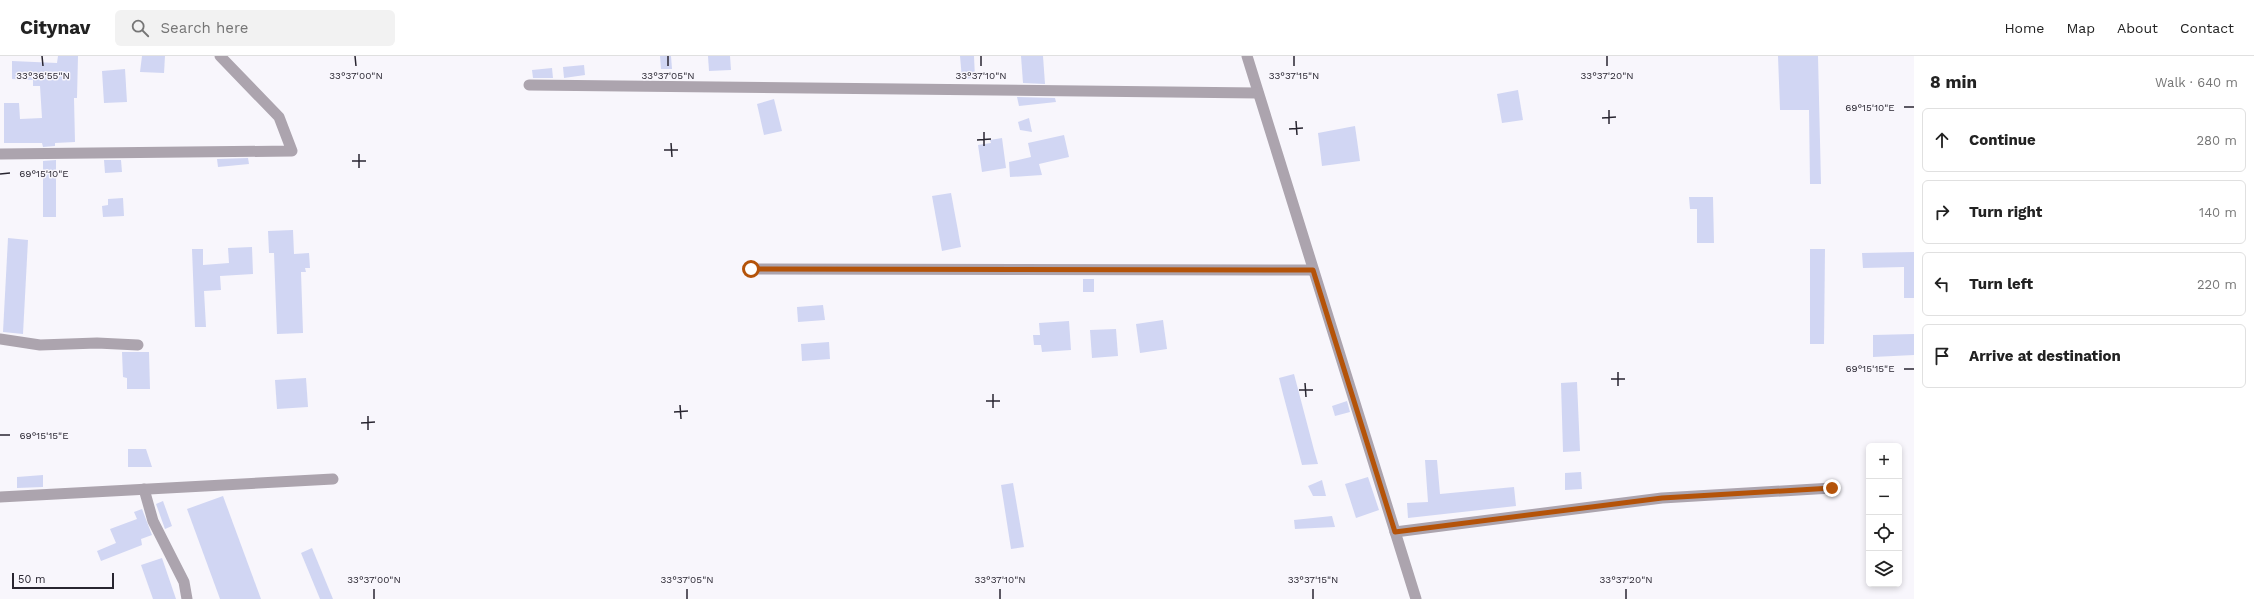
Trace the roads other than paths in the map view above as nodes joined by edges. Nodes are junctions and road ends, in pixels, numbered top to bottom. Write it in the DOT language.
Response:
graph roads {
  1 [pos="220,56"];
  2 [pos="1247,56"];
  3 [pos="529,85"];
  4 [pos="1258,93"];
  5 [pos="0,154"];
  6 [pos="751,269"];
  7 [pos="1313,270"];
  8 [pos="0,339"];
  9 [pos="138,346"];
  10 [pos="333,479"];
  11 [pos="1832,488"];
  12 [pos="144,489"];
  13 [pos="0,497"];
  14 [pos="1395,532"];
  15 [pos="187,599"];
  16 [pos="1416,599"];
  1 -- 5 [label="street"];
  2 -- 4 [label="street"];
  3 -- 4 [label="street"];
  4 -- 7 [label="street"];
  6 -- 7 [label="street"];
  7 -- 14 [label="street"];
  8 -- 9 [label="street"];
  10 -- 12 [label="street"];
  11 -- 14 [label="street"];
  12 -- 13 [label="street"];
  12 -- 15 [label="street"];
  14 -- 16 [label="street"];
}
